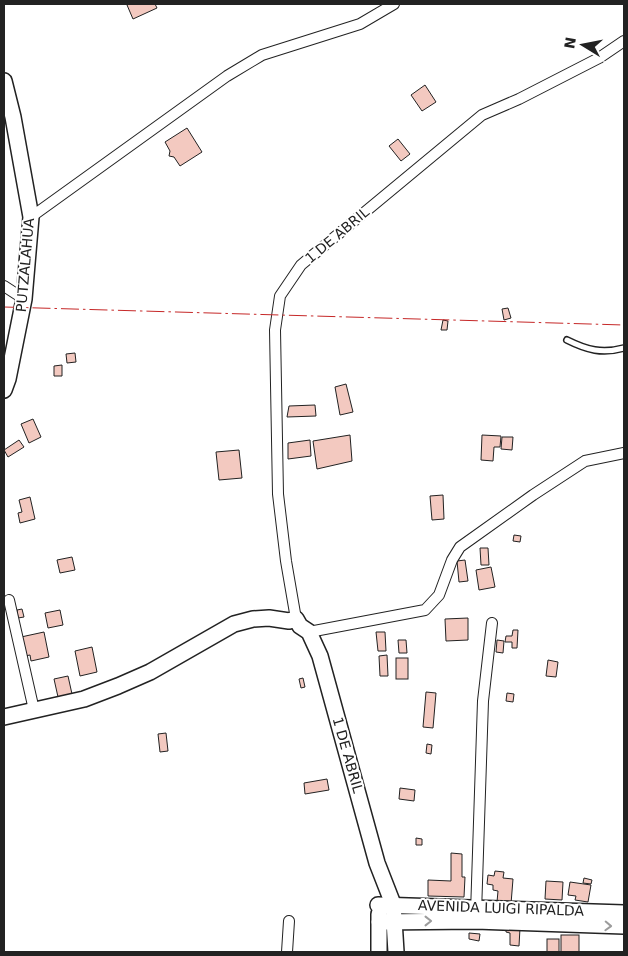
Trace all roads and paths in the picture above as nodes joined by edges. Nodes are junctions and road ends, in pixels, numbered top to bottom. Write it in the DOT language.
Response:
graph roads {
  1 [pos="394,4"];
  2 [pos="624,41"];
  3 [pos="4,81"];
  4 [pos="31,217"];
  5 [pos="4,286"];
  6 [pos="24,299"];
  7 [pos="567,340"];
  8 [pos="624,348"];
  9 [pos="4,390"];
  10 [pos="624,453"];
  11 [pos="9,600"];
  12 [pos="296,619"];
  13 [pos="492,623"];
  14 [pos="309,632"];
  15 [pos="34,710"];
  16 [pos="4,717"];
  17 [pos="386,905"];
  18 [pos="624,913"];
  19 [pos="476,915"];
  20 [pos="289,921"];
  21 [pos="379,922"];
  22 [pos="395,922"];
  23 [pos="624,926"];
  24 [pos="287,952"];
  25 [pos="379,952"];
  26 [pos="396,952"];
  1 -- 4 [label="street"];
  2 -- 12 [label="street, 1 DE ABRIL"];
  3 -- 4 [label="street, PUTZALAHUA"];
  4 -- 6 [label="street, PUTZALAHUA"];
  5 -- 6 [label="street"];
  6 -- 9 [label="street, PUTZALAHUA"];
  7 -- 8 [label="lane"];
  10 -- 14 [label="street"];
  11 -- 15 [label="street"];
  12 -- 14 [label="street"];
  12 -- 15 [label="street"];
  13 -- 19 [label="street"];
  14 -- 17 [label="street, 1 DE ABRIL"];
  15 -- 16 [label="street"];
  17 -- 19 [label="street, AVENIDA LUIGI RIPALDA"];
  17 -- 21 [label="street, 1 DE ABRIL"];
  17 -- 22 [label="street, 1 DE ABRIL"];
  18 -- 19 [label="street, AVENIDA LUIGI RIPALDA"];
  22 -- 19 [label="street, AVENIDA LUIGI RIPALDA, one-way"];
  19 -- 23 [label="street, AVENIDA LUIGI RIPALDA, one-way"];
  20 -- 24 [label="street"];
  21 -- 22 [label="street, AVENIDA LUIGI RIPALDA"];
  21 -- 25 [label="street, 1 DE ABRIL"];
  22 -- 26 [label="street, 1 DE ABRIL"];
}
